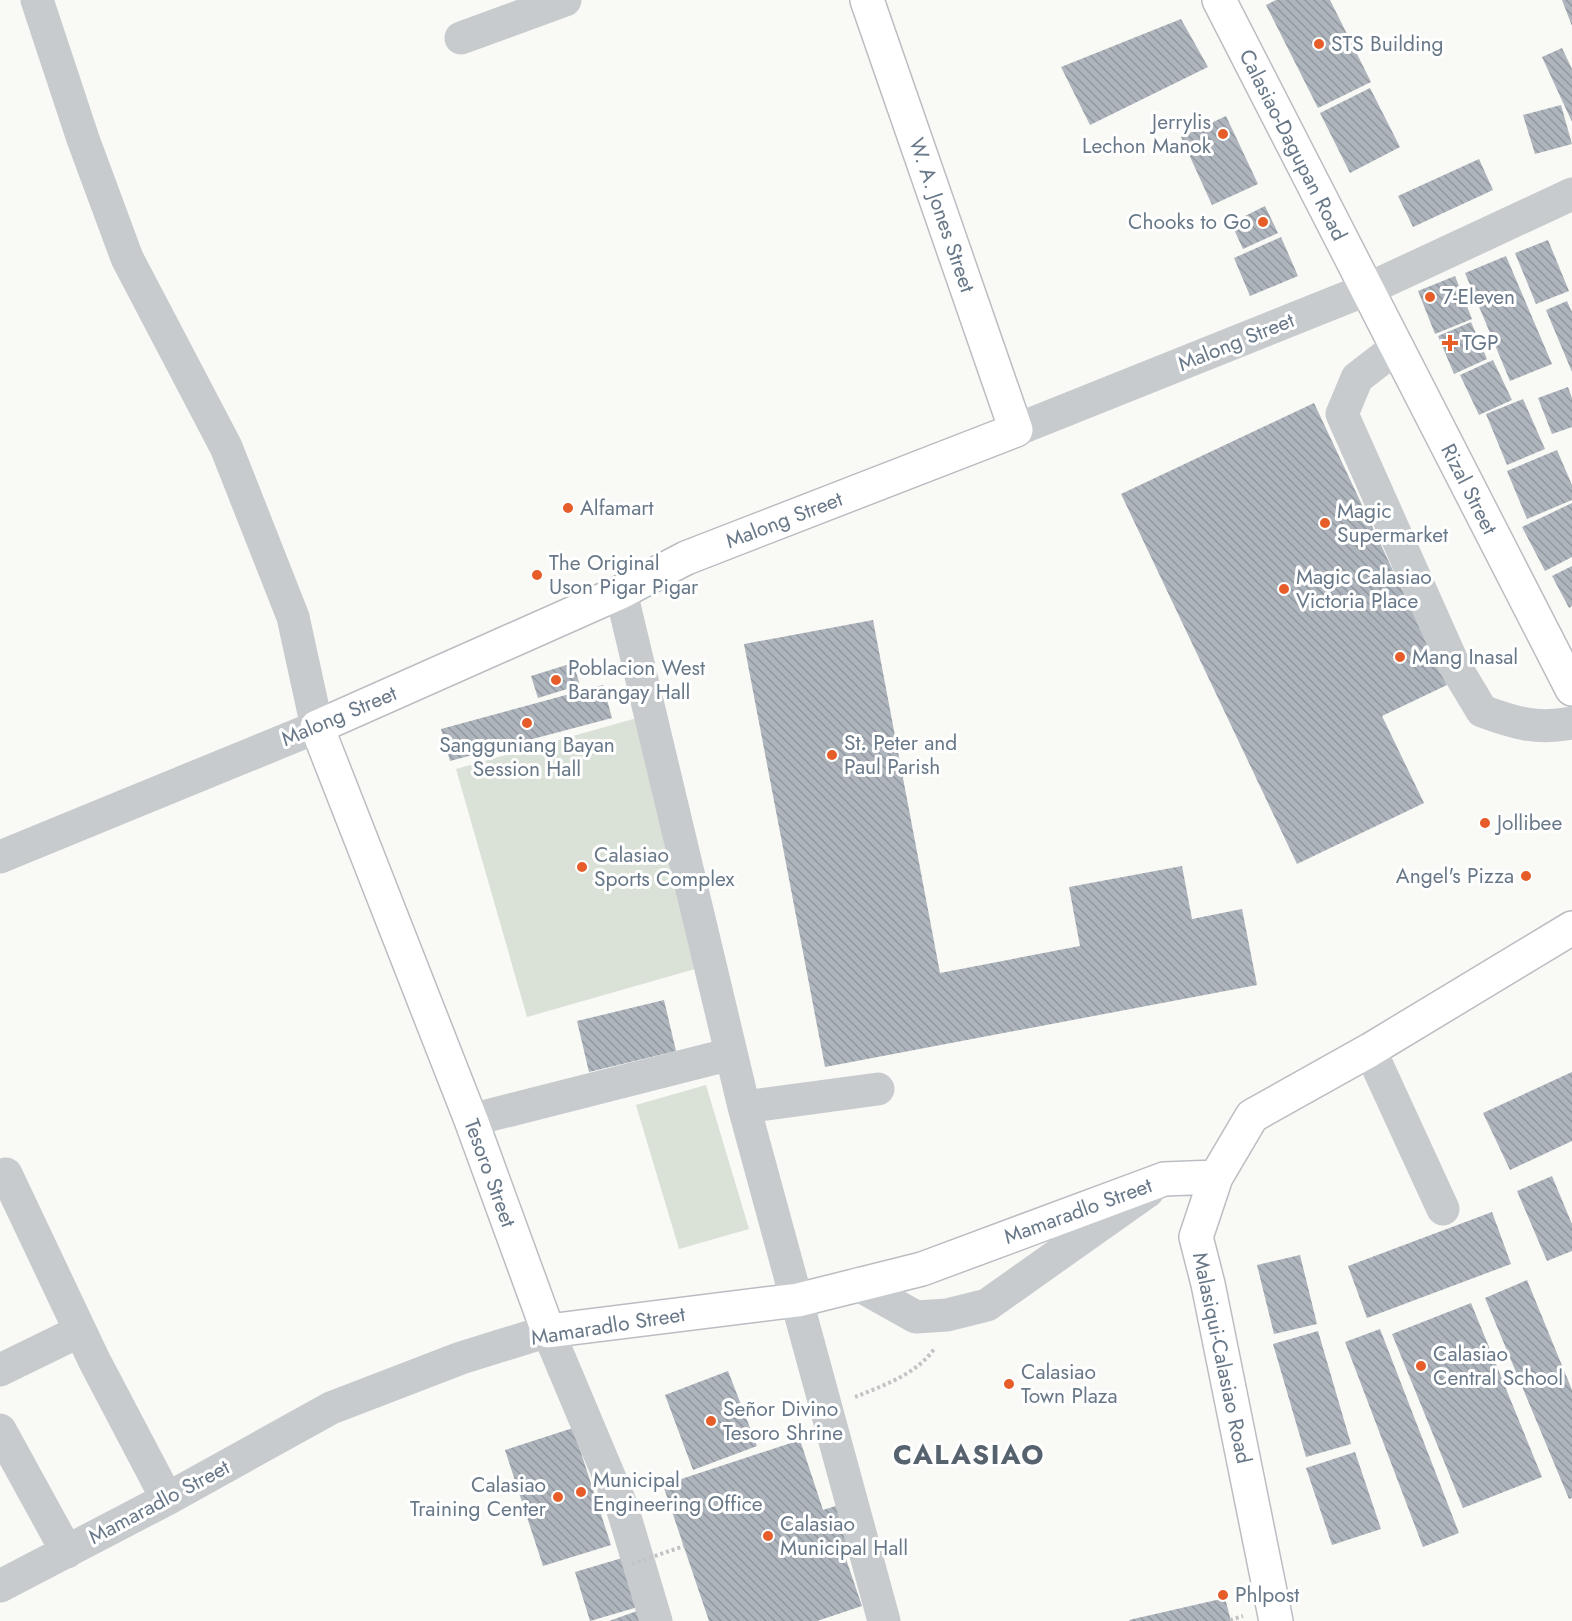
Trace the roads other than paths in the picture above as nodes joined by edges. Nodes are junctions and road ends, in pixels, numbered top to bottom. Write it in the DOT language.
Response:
graph roads {
  1 [pos="37,0"];
  2 [pos="565,0"];
  3 [pos="867,0"];
  4 [pos="1219,0"];
  5 [pos="461,38"];
  6 [pos="1572,194"];
  7 [pos="1368,289"];
  8 [pos="1397,347"];
  9 [pos="1016,430"];
  10 [pos="621,592"];
  11 [pos="1572,689"];
  12 [pos="1572,723"];
  13 [pos="317,727"];
  14 [pos="0,857"];
  15 [pos="1572,928"];
  16 [pos="1370,1050"];
  17 [pos="731,1054"];
  18 [pos="878,1089"];
  19 [pos="744,1107"];
  20 [pos="471,1120"];
  21 [pos="6,1174"];
  22 [pos="1216,1177"];
  23 [pos="1164,1179"];
  24 [pos="1443,1209"];
  25 [pos="857,1284"];
  26 [pos="798,1300"];
  27 [pos="80,1331"];
  28 [pos="548,1331"];
  29 [pos="0,1370"];
  30 [pos="0,1430"];
  31 [pos="166,1499"];
  32 [pos="67,1552"];
  33 [pos="0,1586"];
  34 [pos="656,1621"];
  35 [pos="884,1621"];
  36 [pos="1276,1621"];
  1 -- 13 [label="street"];
  2 -- 5 [label="street"];
  3 -- 9 [label="main road, W. A. Jones Street"];
  4 -- 7 [label="main road, Calasiao-Dagupan Road"];
  6 -- 7 [label="street, Malong Street"];
  7 -- 8 [label="main road, Rizal Street"];
  7 -- 9 [label="street, Malong Street"];
  8 -- 11 [label="main road, Rizal Street"];
  8 -- 12 [label="street"];
  9 -- 10 [label="main road, Malong Street"];
  10 -- 13 [label="main road, Malong Street"];
  10 -- 17 [label="street"];
  13 -- 14 [label="street, Malong Street"];
  13 -- 20 [label="main road, Tesoro Street"];
  15 -- 16 [label="main road, Malasiqui-Calasiao Road"];
  16 -- 22 [label="main road, Malasiqui-Calasiao Road"];
  16 -- 24 [label="street"];
  17 -- 19 [label="street"];
  17 -- 20 [label="street"];
  18 -- 19 [label="street"];
  19 -- 26 [label="street"];
  20 -- 28 [label="main road, Tesoro Street"];
  21 -- 27 [label="street"];
  22 -- 23 [label="main road, Mamaradlo Street"];
  22 -- 36 [label="main road, Malasiqui-Calasiao Road"];
  23 -- 25 [label="main road, Mamaradlo Street"];
  23 -- 25 [label="street"];
  25 -- 26 [label="main road, Mamaradlo Street"];
  26 -- 28 [label="main road, Mamaradlo Street"];
  26 -- 35 [label="street"];
  27 -- 29 [label="street"];
  27 -- 31 [label="street"];
  28 -- 31 [label="street, Mamaradlo Street"];
  28 -- 34 [label="street, Tesoro Street"];
  30 -- 32 [label="street"];
  31 -- 32 [label="street, Mamaradlo Street"];
  32 -- 33 [label="street, Mamaradlo Street"];
}
